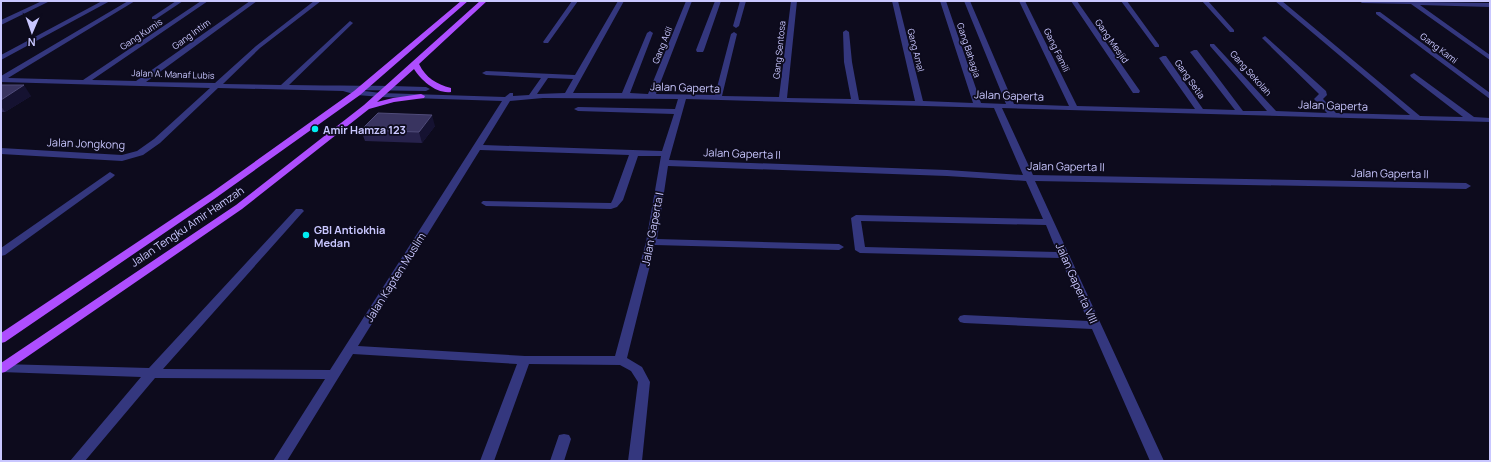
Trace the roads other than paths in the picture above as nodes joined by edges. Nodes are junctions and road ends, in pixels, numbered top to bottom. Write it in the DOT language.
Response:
graph roads {
  1 [pos="47,1"];
  2 [pos="106,1"];
  3 [pos="132,1"];
  4 [pos="180,1"];
  5 [pos="206,1"];
  6 [pos="254,1"];
  7 [pos="318,1"];
  8 [pos="465,1"];
  9 [pos="484,1"];
  10 [pos="575,1"];
  11 [pos="621,1"];
  12 [pos="690,1"];
  13 [pos="718,1"];
  14 [pos="743,1"];
  15 [pos="794,1"];
  16 [pos="894,1"];
  17 [pos="943,1"];
  18 [pos="968,1"];
  19 [pos="1022,1"];
  20 [pos="1074,1"];
  21 [pos="1124,1"];
  22 [pos="1205,1"];
  23 [pos="1278,1"];
  24 [pos="1363,1"];
  25 [pos="1428,2"];
  26 [pos="1413,3"];
  27 [pos="1464,3"];
  28 [pos="1490,5"];
  29 [pos="1378,13"];
  30 [pos="154,18"];
  31 [pos="1,23"];
  32 [pos="350,23"];
  33 [pos="1232,31"];
  34 [pos="650,32"];
  35 [pos="846,32"];
  36 [pos="1265,38"];
  37 [pos="546,42"];
  38 [pos="1212,45"];
  39 [pos="1157,46"];
  40 [pos="700,50"];
  41 [pos="1194,52"];
  42 [pos="1,58"];
  43 [pos="1163,58"];
  44 [pos="1490,58"];
  45 [pos="415,64"];
  46 [pos="486,73"];
  47 [pos="1414,75"];
  48 [pos="546,76"];
  49 [pos="578,77"];
  50 [pos="1,79"];
  51 [pos="86,81"];
  52 [pos="139,83"];
  53 [pos="216,86"];
  54 [pos="282,88"];
  55 [pos="389,88"];
  56 [pos="361,90"];
  57 [pos="448,90"];
  58 [pos="1136,91"];
  59 [pos="381,95"];
  60 [pos="421,96"];
  61 [pos="509,96"];
  62 [pos="530,96"];
  63 [pos="567,96"];
  64 [pos="625,96"];
  65 [pos="651,96"];
  66 [pos="1490,97"];
  67 [pos="683,98"];
  68 [pos="718,98"];
  69 [pos="783,100"];
  70 [pos="855,102"];
  71 [pos="920,104"];
  72 [pos="978,105"];
  73 [pos="997,106"];
  74 [pos="1011,106"];
  75 [pos="1074,108"];
  76 [pos="363,110"];
  77 [pos="578,110"];
  78 [pos="679,112"];
  79 [pos="1201,112"];
  80 [pos="1241,113"];
  81 [pos="1274,114"];
  82 [pos="1334,116"];
  83 [pos="1418,118"];
  84 [pos="1471,119"];
  85 [pos="1490,120"];
  86 [pos="477,147"];
  87 [pos="3,152"];
  88 [pos="635,152"];
  89 [pos="666,158"];
  90 [pos="110,175"];
  91 [pos="1030,178"];
  92 [pos="1466,186"];
  93 [pos="486,203"];
  94 [pos="299,211"];
  95 [pos="1050,222"];
  96 [pos="651,242"];
  97 [pos="839,247"];
  98 [pos="1,253"];
  99 [pos="1064,255"];
  100 [pos="964,320"];
  101 [pos="1096,325"];
  102 [pos="1,339"];
  103 [pos="350,350"];
  104 [pos="525,360"];
  105 [pos="620,360"];
  106 [pos="1,368"];
  107 [pos="152,373"];
  108 [pos="334,375"];
  109 [pos="564,439"];
  110 [pos="77,461"];
  111 [pos="280,461"];
  112 [pos="487,461"];
  113 [pos="557,461"];
  114 [pos="635,461"];
  115 [pos="1158,461"];
  1 -- 31 [label="street"];
  2 -- 42 [label="street"];
  3 -- 50 [label="street"];
  4 -- 30 [label="street"];
  5 -- 51 [label="street, Gang Kumis"];
  6 -- 52 [label="street, Gang Intim"];
  7 -- 53 [label="street, Jalan Jongkong"];
  8 -- 56 [label="main road"];
  9 -- 45 [label="main road"];
  10 -- 37 [label="street"];
  11 -- 49 [label="street"];
  12 -- 65 [label="street, Gang Adil"];
  13 -- 40 [label="street"];
  14 -- 68 [label="street"];
  15 -- 69 [label="street, Gang Sentosa"];
  16 -- 71 [label="street, Gang Amal"];
  17 -- 72 [label="street, Gang Bahagia"];
  18 -- 74 [label="street"];
  19 -- 75 [label="street, Gang Famili"];
  20 -- 58 [label="street, Gang Mesjid"];
  21 -- 39 [label="street"];
  22 -- 33 [label="street"];
  23 -- 83 [label="street"];
  24 -- 26 [label="street"];
  25 -- 26 [label="street"];
  25 -- 27 [label="street"];
  26 -- 44 [label="street"];
  27 -- 28 [label="street"];
  29 -- 66 [label="street, Gang Kami"];
  32 -- 54 [label="street"];
  34 -- 64 [label="street"];
  35 -- 70 [label="street"];
  36 -- 82 [label="street"];
  38 -- 81 [label="street, Gang Sekolah"];
  41 -- 80 [label="street"];
  43 -- 79 [label="street, Gang Setia"];
  45 -- 55 [label="main road"];
  45 -- 57 [label="main road"];
  46 -- 48 [label="street"];
  47 -- 84 [label="street"];
  48 -- 49 [label="street"];
  48 -- 62 [label="street"];
  49 -- 63 [label="street"];
  50 -- 51 [label="street, Jalan A. Manaf Lubis"];
  51 -- 52 [label="street, Jalan A. Manaf Lubis"];
  52 -- 53 [label="street, Jalan A. Manaf Lubis"];
  53 -- 54 [label="street, Jalan A. Manaf Lubis"];
  53 -- 87 [label="street, Jalan Jongkong"];
  54 -- 56 [label="street, Jalan A. Manaf Lubis"];
  55 -- 56 [label="street, Jalan Gaperta"];
  55 -- 57 [label="street, Jalan Gaperta"];
  55 -- 59 [label="main road"];
  56 -- 59 [label="street, Jalan Gaperta"];
  56 -- 102 [label="main road, Jalan Tengku Amir Hamzah"];
  57 -- 61 [label="street, Jalan Gaperta"];
  59 -- 60 [label="street, Jalan Gaperta"];
  59 -- 76 [label="main road, Jalan Tengku Amir Hamzah"];
  60 -- 61 [label="street, Jalan Gaperta"];
  60 -- 76 [label="main road"];
  61 -- 62 [label="street, Jalan Gaperta"];
  61 -- 86 [label="street, Jalan Kapten Muslim"];
  62 -- 63 [label="street, Jalan Gaperta"];
  63 -- 64 [label="street, Jalan Gaperta"];
  64 -- 65 [label="street, Jalan Gaperta"];
  65 -- 67 [label="street, Jalan Gaperta"];
  67 -- 68 [label="street, Jalan Gaperta"];
  67 -- 78 [label="street, Jalan Gaperta I"];
  68 -- 69 [label="street, Jalan Gaperta"];
  69 -- 70 [label="street, Jalan Gaperta"];
  70 -- 71 [label="street, Jalan Gaperta"];
  71 -- 72 [label="street, Jalan Gaperta"];
  72 -- 73 [label="street, Jalan Gaperta"];
  73 -- 74 [label="street, Jalan Gaperta"];
  73 -- 91 [label="street, Jalan Gaperta VIII"];
  74 -- 75 [label="street, Jalan Gaperta"];
  75 -- 79 [label="street, Jalan Gaperta"];
  76 -- 106 [label="main road, Jalan Tengku Amir Hamzah"];
  77 -- 78 [label="street"];
  78 -- 89 [label="street, Jalan Gaperta I"];
  79 -- 80 [label="street, Jalan Gaperta"];
  80 -- 81 [label="street, Jalan Gaperta"];
  81 -- 82 [label="street, Jalan Gaperta"];
  82 -- 83 [label="street, Jalan Gaperta"];
  83 -- 84 [label="street, Jalan Gaperta"];
  84 -- 85 [label="street, Jalan Gaperta"];
  86 -- 88 [label="street, Jalan Gaperta II"];
  86 -- 103 [label="street, Jalan Kapten Muslim"];
  88 -- 89 [label="street, Jalan Gaperta II"];
  88 -- 93 [label="street"];
  89 -- 91 [label="street, Jalan Gaperta II"];
  89 -- 96 [label="street, Jalan Gaperta I"];
  90 -- 98 [label="street"];
  91 -- 92 [label="street, Jalan Gaperta II"];
  91 -- 95 [label="street, Jalan Gaperta VIII"];
  94 -- 107 [label="street"];
  95 -- 99 [label="street, Jalan Gaperta VIII"];
  95 -- 99 [label="street"];
  96 -- 97 [label="street"];
  96 -- 105 [label="street, Jalan Gaperta I"];
  99 -- 101 [label="street, Jalan Gaperta VIII"];
  100 -- 101 [label="street"];
  101 -- 115 [label="street, Jalan Gaperta VIII"];
  103 -- 104 [label="street"];
  103 -- 108 [label="street, Jalan Kapten Muslim"];
  104 -- 105 [label="street"];
  104 -- 112 [label="street"];
  105 -- 114 [label="street"];
  106 -- 107 [label="street"];
  107 -- 108 [label="street"];
  107 -- 110 [label="street"];
  108 -- 111 [label="street, Jalan Kapten Muslim"];
  109 -- 113 [label="street"];
}
